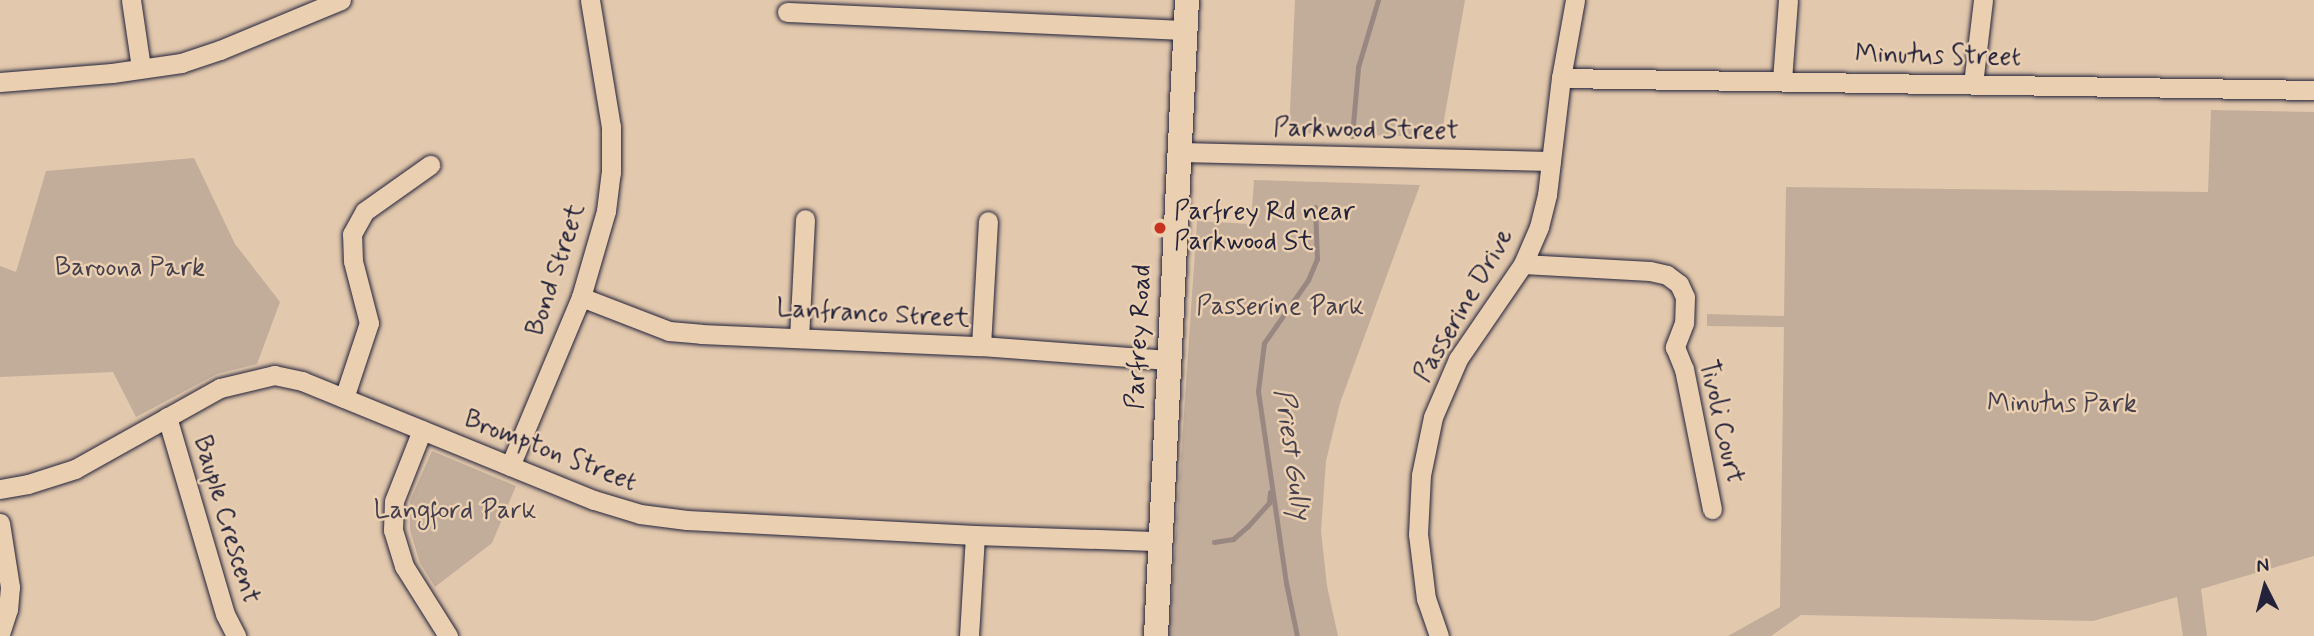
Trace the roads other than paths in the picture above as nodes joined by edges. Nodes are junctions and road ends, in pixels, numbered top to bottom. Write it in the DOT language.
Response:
graph roads {
  1 [pos="131,0"];
  2 [pos="341,0"];
  3 [pos="590,0"];
  4 [pos="1187,0"];
  5 [pos="1576,0"];
  6 [pos="1788,0"];
  7 [pos="1983,0"];
  8 [pos="787,12"];
  9 [pos="1185,30"];
  10 [pos="141,68"];
  11 [pos="1561,78"];
  12 [pos="1782,80"];
  13 [pos="0,82"];
  14 [pos="1973,84"];
  15 [pos="2314,90"];
  16 [pos="1180,152"];
  17 [pos="1551,161"];
  18 [pos="430,165"];
  19 [pos="805,219"];
  20 [pos="988,221"];
  21 [pos="1523,264"];
  22 [pos="581,298"];
  23 [pos="799,338"];
  24 [pos="981,346"];
  25 [pos="1168,360"];
  26 [pos="344,398"];
  27 [pos="167,417"];
  28 [pos="422,430"];
  29 [pos="510,466"];
  30 [pos="0,489"];
  31 [pos="1712,509"];
  32 [pos="0,523"];
  33 [pos="975,535"];
  34 [pos="1160,541"];
  35 [pos="0,633"];
  36 [pos="236,636"];
  37 [pos="448,636"];
  38 [pos="969,636"];
  39 [pos="1156,636"];
  40 [pos="1439,636"];
  1 -- 10 [label="street"];
  2 -- 10 [label="street"];
  3 -- 22 [label="street, Bond Street"];
  4 -- 9 [label="main road, Parfrey Road"];
  5 -- 11 [label="street, Passerine Drive"];
  6 -- 12 [label="street"];
  7 -- 14 [label="street"];
  8 -- 9 [label="street"];
  9 -- 16 [label="main road, Parfrey Road"];
  10 -- 13 [label="street"];
  11 -- 12 [label="street, Minutus Street"];
  11 -- 17 [label="street, Passerine Drive"];
  12 -- 14 [label="street, Minutus Street"];
  14 -- 15 [label="street, Minutus Street"];
  16 -- 17 [label="street, Parkwood Street"];
  16 -- 25 [label="main road, Parfrey Road"];
  17 -- 21 [label="street, Passerine Drive"];
  18 -- 26 [label="street"];
  19 -- 23 [label="street"];
  20 -- 24 [label="street"];
  21 -- 31 [label="street, Tivoli Court"];
  21 -- 40 [label="street, Passerine Drive"];
  22 -- 23 [label="street, Lanfranco Street"];
  22 -- 29 [label="street, Bond Street"];
  23 -- 24 [label="street, Lanfranco Street"];
  24 -- 25 [label="street, Lanfranco Street"];
  25 -- 34 [label="main road, Parfrey Road"];
  26 -- 27 [label="street, Brompton Street"];
  26 -- 28 [label="street, Brompton Street"];
  27 -- 30 [label="street, Brompton Street"];
  27 -- 36 [label="street, Bauple Crescent"];
  28 -- 29 [label="street, Brompton Street"];
  28 -- 37 [label="street"];
  29 -- 33 [label="street, Brompton Street"];
  32 -- 35 [label="street"];
  33 -- 34 [label="street, Brompton Street"];
  33 -- 38 [label="street"];
  34 -- 39 [label="main road, Parfrey Road"];
}
